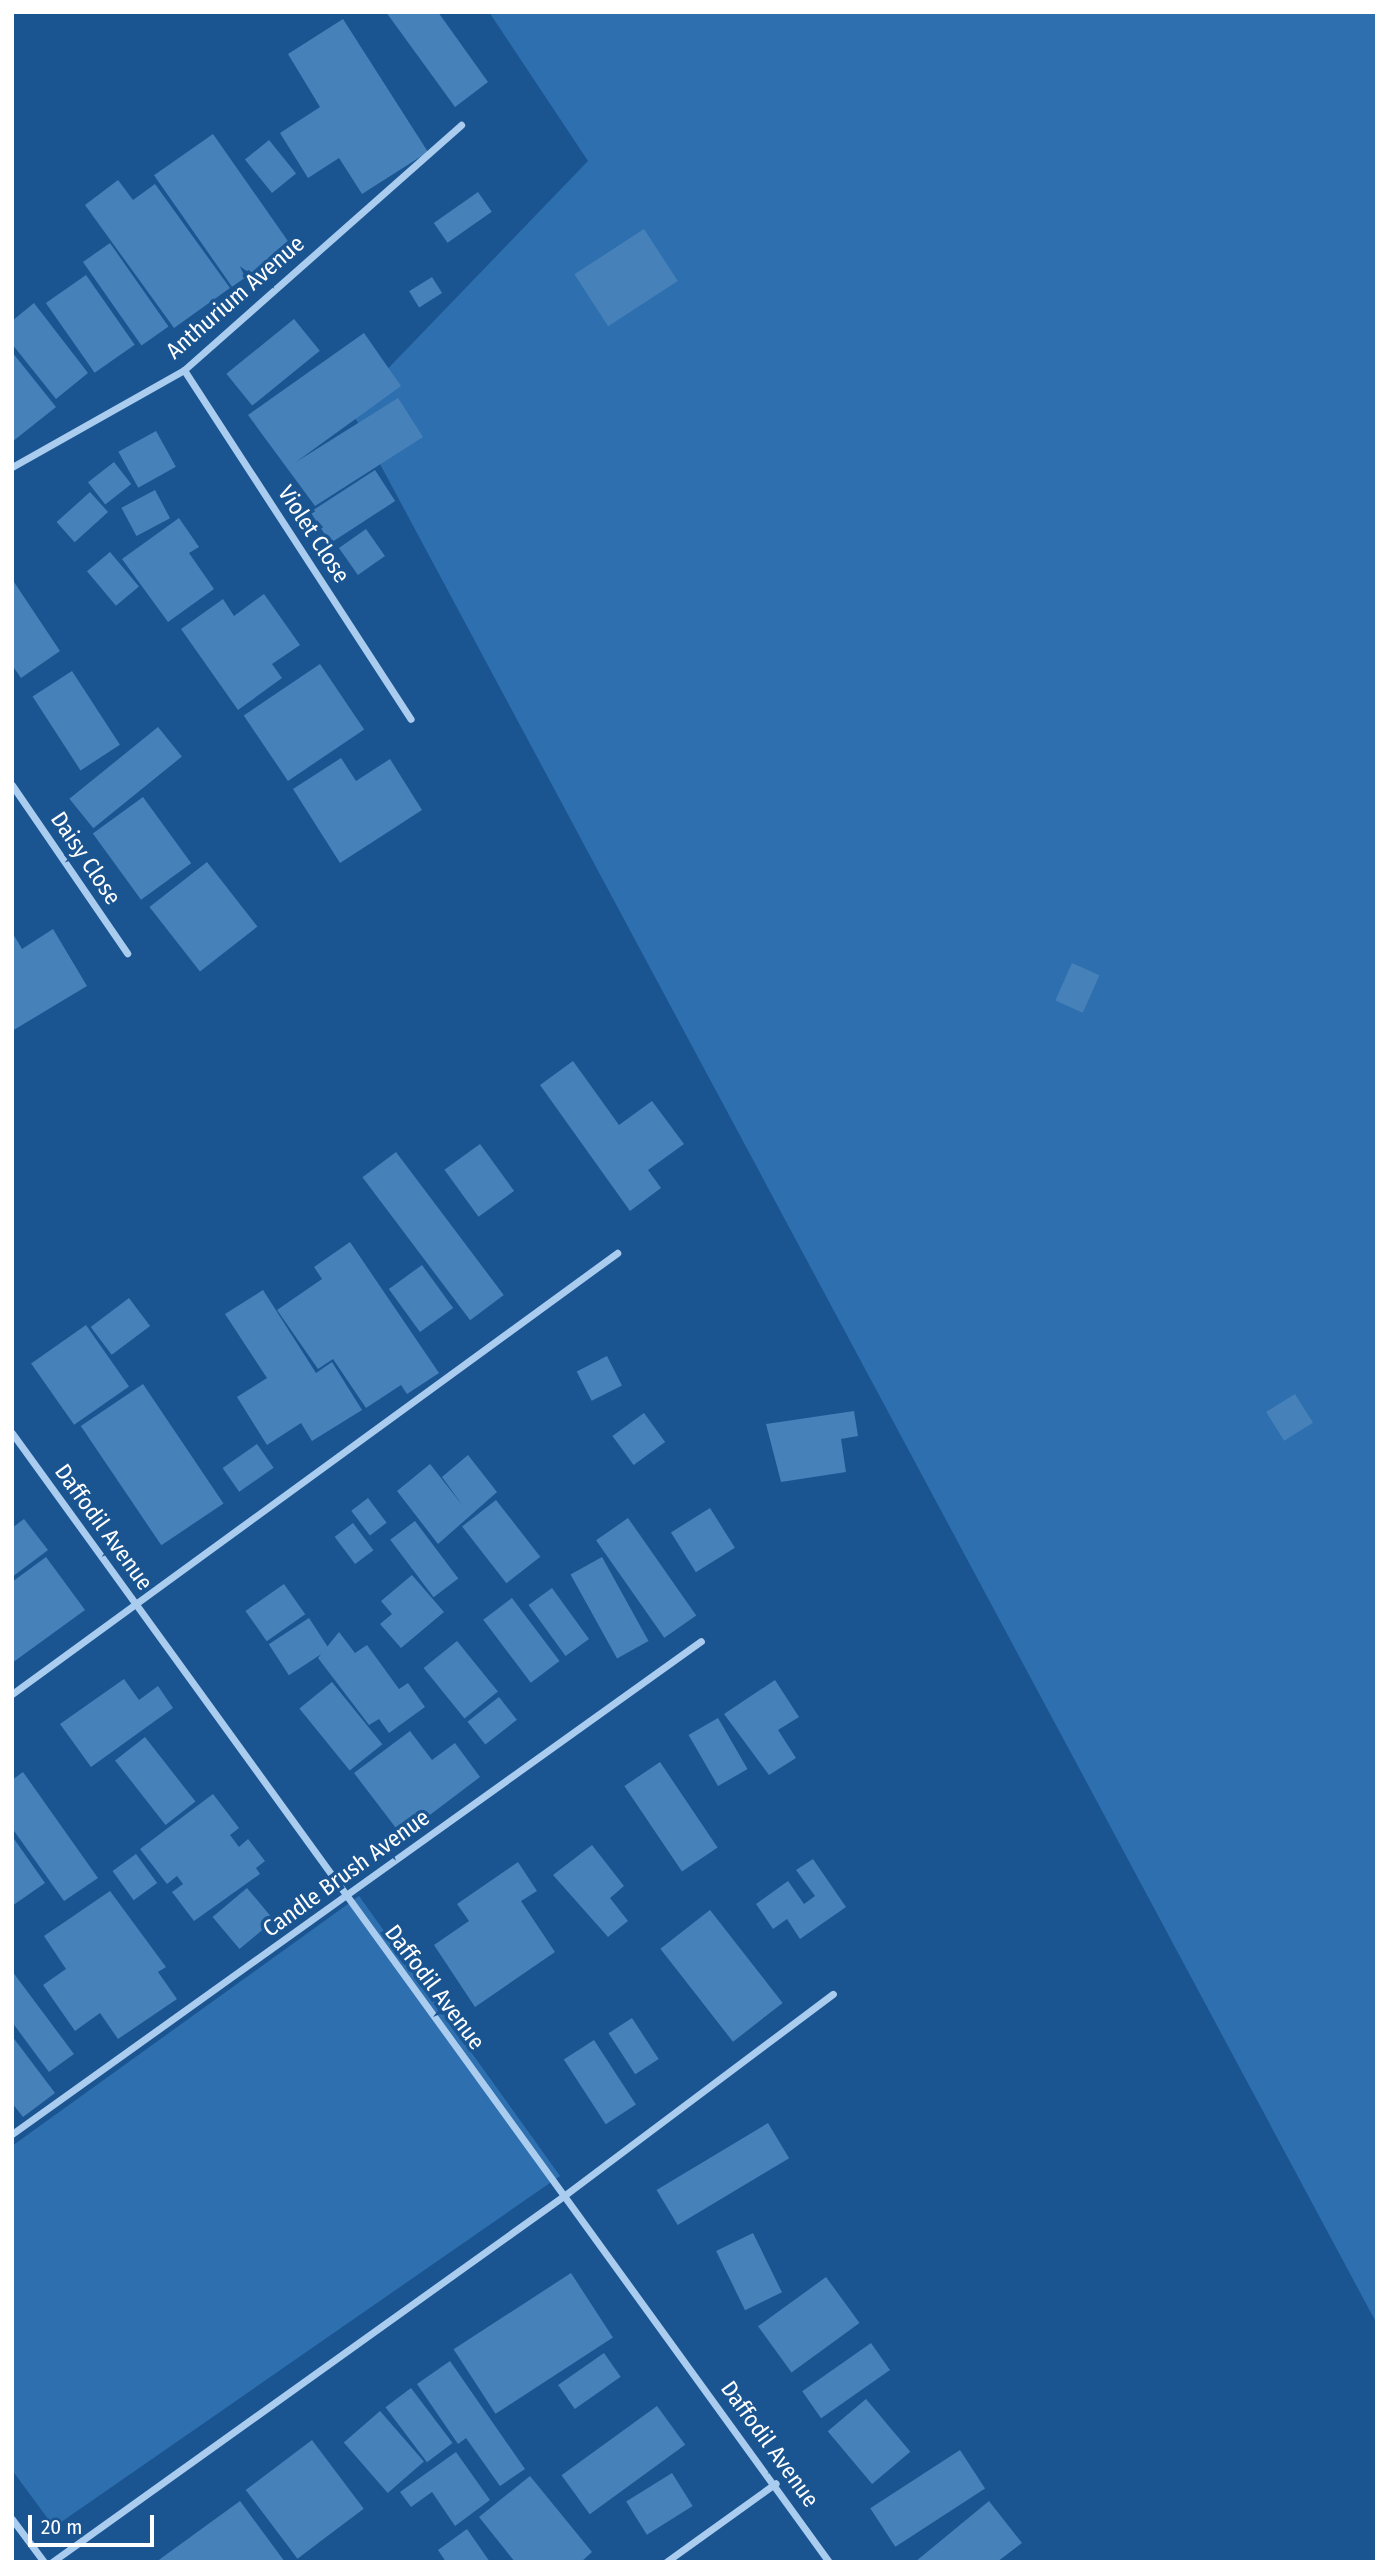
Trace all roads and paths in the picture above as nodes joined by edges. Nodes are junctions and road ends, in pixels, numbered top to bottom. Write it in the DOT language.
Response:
graph roads {
  1 [pos="461,125"];
  2 [pos="184,370"];
  3 [pos="12,467"];
  4 [pos="411,719"];
  5 [pos="12,785"];
  6 [pos="127,953"];
  7 [pos="617,1253"];
  8 [pos="12,1433"];
  9 [pos="137,1606"];
  10 [pos="701,1641"];
  11 [pos="12,1694"];
  12 [pos="345,1898"];
  13 [pos="833,1994"];
  14 [pos="12,2134"];
  15 [pos="565,2195"];
  16 [pos="776,2483"];
  17 [pos="12,2519"];
  18 [pos="44,2562"];
  19 [pos="52,2562"];
  20 [pos="666,2562"];
  21 [pos="829,2562"];
  1 -- 2 [label="street, Anthurium Avenue"];
  2 -- 3 [label="street, Anthurium Avenue"];
  2 -- 4 [label="street, Violet Close"];
  5 -- 6 [label="street, Daisy Close"];
  7 -- 9 [label="street"];
  8 -- 9 [label="street, Daffodil Avenue"];
  9 -- 11 [label="street"];
  9 -- 12 [label="street, Daffodil Avenue"];
  10 -- 12 [label="street, Candle Brush Avenue"];
  12 -- 14 [label="street, Candle Brush Avenue"];
  12 -- 15 [label="street, Daffodil Avenue"];
  13 -- 15 [label="street"];
  15 -- 16 [label="street, Daffodil Avenue"];
  15 -- 19 [label="street"];
  16 -- 20 [label="street"];
  16 -- 21 [label="street, Daffodil Avenue"];
  17 -- 18 [label="street"];
}
